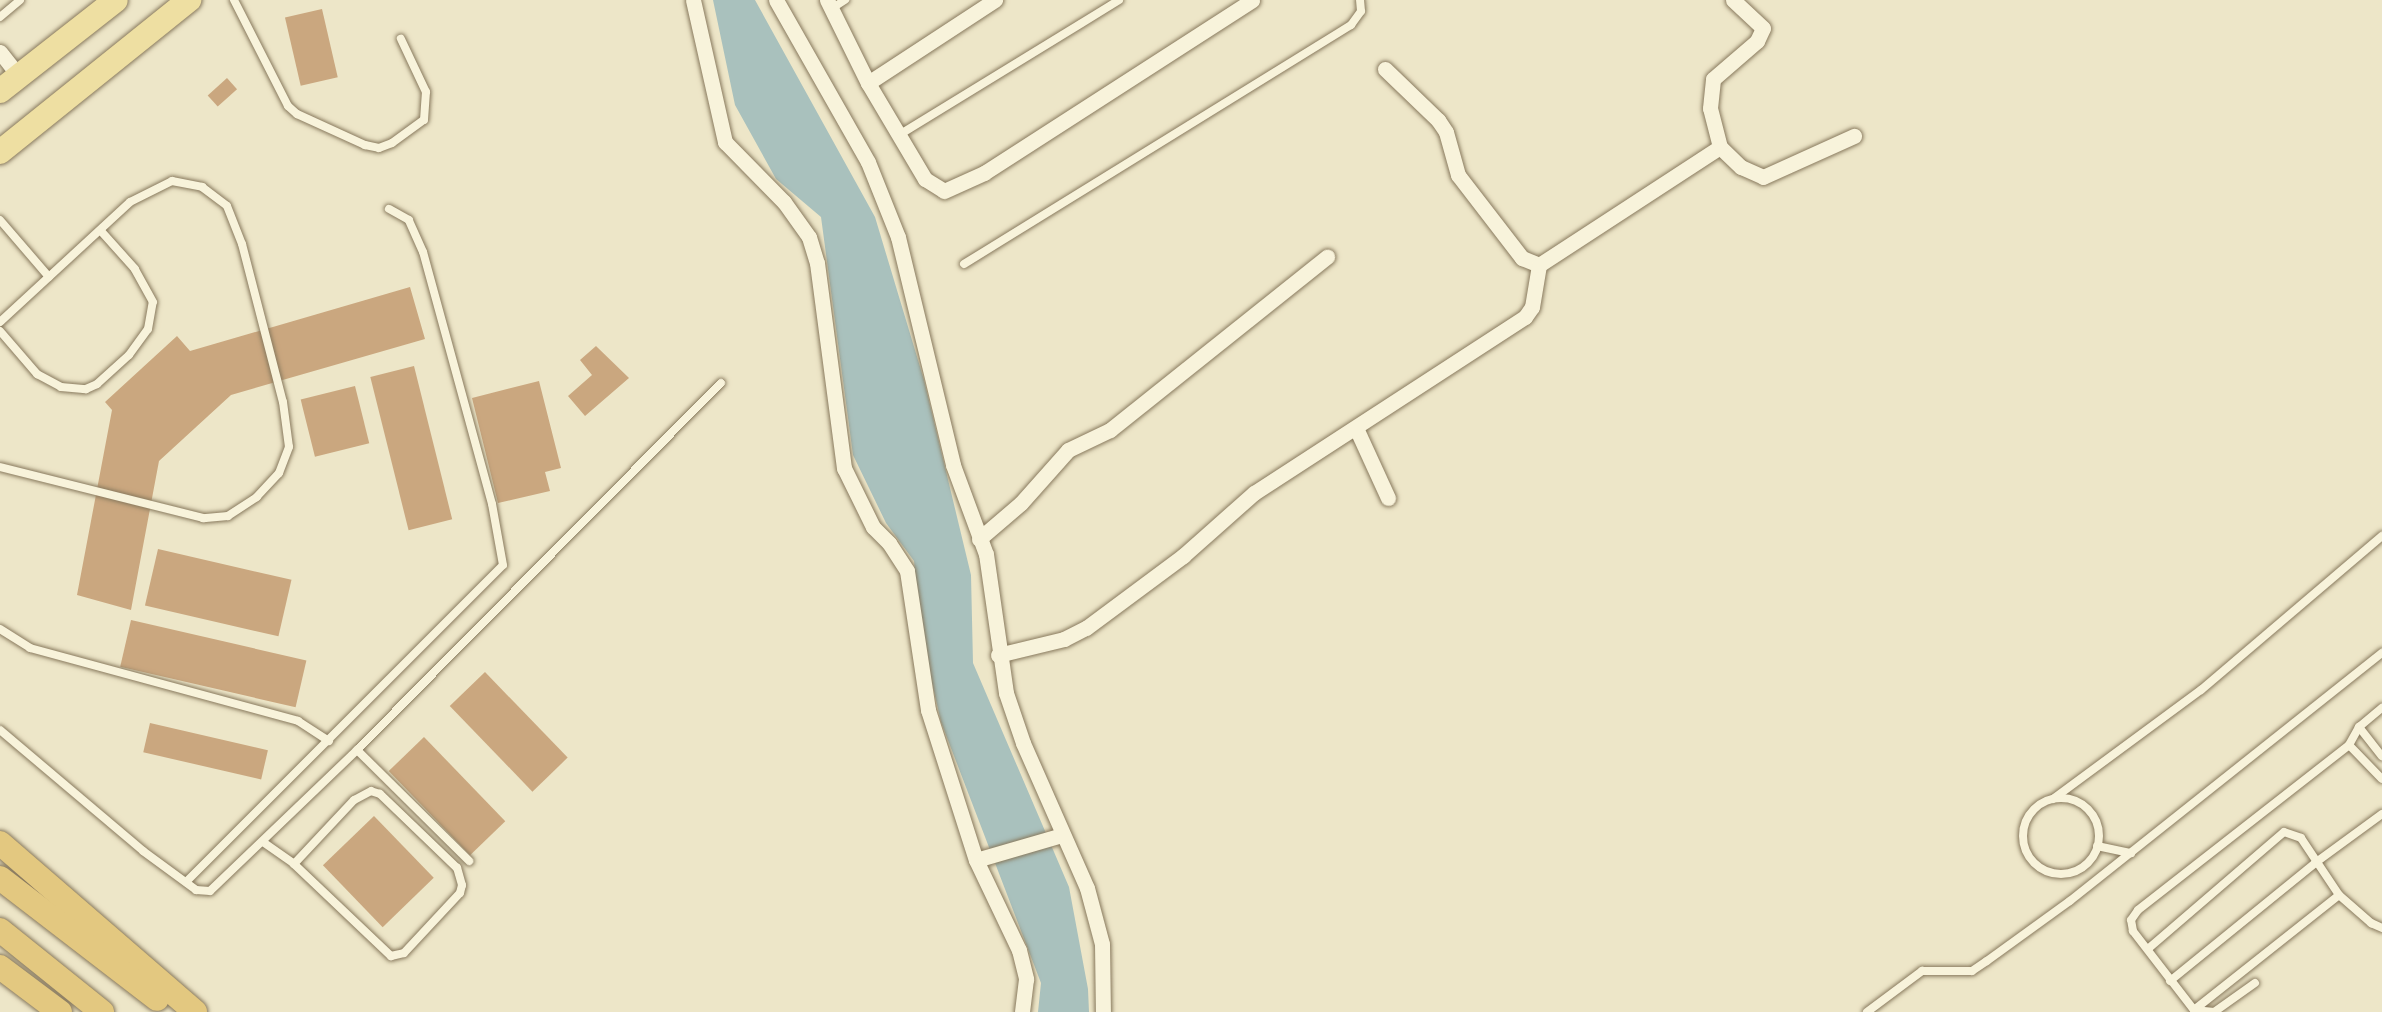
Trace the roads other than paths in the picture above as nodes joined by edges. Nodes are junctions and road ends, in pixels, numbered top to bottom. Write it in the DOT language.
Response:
graph roads {
  1 [pos="21,0"];
  2 [pos="116,0"];
  3 [pos="189,0"];
  4 [pos="234,0"];
  5 [pos="693,0"];
  6 [pos="776,0"];
  7 [pos="845,0"];
  8 [pos="995,0"];
  9 [pos="1119,0"];
  10 [pos="1252,0"];
  11 [pos="1360,0"];
  12 [pos="1733,0"];
  13 [pos="829,4"];
  14 [pos="0,17"];
  15 [pos="401,39"];
  16 [pos="0,52"];
  17 [pos="1385,69"];
  18 [pos="20,76"];
  19 [pos="868,83"];
  20 [pos="0,91"];
  21 [pos="899,135"];
  22 [pos="1854,136"];
  23 [pos="1720,147"];
  24 [pos="0,152"];
  25 [pos="389,209"];
  26 [pos="0,220"];
  27 [pos="100,230"];
  28 [pos="1327,257"];
  29 [pos="964,264"];
  30 [pos="1539,265"];
  31 [pos="49,278"];
  32 [pos="0,322"];
  33 [pos="0,331"];
  34 [pos="722,383"];
  35 [pos="1356,428"];
  36 [pos="0,467"];
  37 [pos="1388,498"];
  38 [pos="2382,536"];
  39 [pos="979,539"];
  40 [pos="0,629"];
  41 [pos="2382,653"];
  42 [pos="998,655"];
  43 [pos="2382,708"];
  44 [pos="2359,727"];
  45 [pos="0,730"];
  46 [pos="329,741"];
  47 [pos="2349,745"];
  48 [pos="357,750"];
  49 [pos="2382,756"];
  50 [pos="2382,779"];
  51 [pos="2053,799"];
  52 [pos="2382,814"];
  53 [pos="1056,836"];
  54 [pos="263,842"];
  55 [pos="0,843"];
  56 [pos="2097,846"];
  57 [pos="2131,853"];
  58 [pos="982,859"];
  59 [pos="469,861"];
  60 [pos="2315,863"];
  61 [pos="294,864"];
  62 [pos="0,878"];
  63 [pos="186,882"];
  64 [pos="2339,896"];
  65 [pos="2382,928"];
  66 [pos="0,930"];
  67 [pos="2149,948"];
  68 [pos="0,967"];
  69 [pos="0,978"];
  70 [pos="2170,981"];
  71 [pos="2255,983"];
  72 [pos="30,991"];
  73 [pos="2194,1010"];
  74 [pos="60,1012"];
  75 [pos="102,1012"];
  76 [pos="174,1012"];
  77 [pos="195,1012"];
  78 [pos="1023,1012"];
  79 [pos="1103,1012"];
  80 [pos="1867,1012"];
  1 -- 14 [label="lane"];
  2 -- 18 [label="main road"];
  3 -- 24 [label="main road"];
  4 -- 15 [label="lane"];
  5 -- 58 [label="street"];
  6 -- 39 [label="street"];
  7 -- 13 [label="lane"];
  8 -- 19 [label="street"];
  9 -- 21 [label="lane"];
  10 -- 21 [label="street"];
  11 -- 29 [label="lane"];
  12 -- 23 [label="street"];
  13 -- 19 [label="street"];
  16 -- 18 [label="street"];
  17 -- 30 [label="street"];
  18 -- 20 [label="main road"];
  19 -- 21 [label="street"];
  22 -- 23 [label="street"];
  23 -- 30 [label="street"];
  25 -- 46 [label="lane"];
  26 -- 31 [label="lane"];
  27 -- 31 [label="lane"];
  27 -- 33 [label="lane"];
  27 -- 36 [label="lane"];
  28 -- 39 [label="street"];
  30 -- 35 [label="street"];
  31 -- 32 [label="lane"];
  34 -- 48 [label="lane"];
  35 -- 37 [label="street"];
  35 -- 42 [label="street"];
  38 -- 51 [label="lane"];
  39 -- 42 [label="street"];
  40 -- 46 [label="lane"];
  41 -- 57 [label="lane"];
  42 -- 53 [label="street"];
  43 -- 44 [label="lane"];
  44 -- 47 [label="lane"];
  44 -- 49 [label="lane"];
  45 -- 63 [label="lane"];
  46 -- 63 [label="lane"];
  47 -- 50 [label="lane"];
  47 -- 67 [label="lane"];
  48 -- 54 [label="lane"];
  48 -- 59 [label="lane"];
  51 -- 56 [label="lane"];
  51 -- 56 [label="lane"];
  52 -- 60 [label="lane"];
  53 -- 58 [label="street"];
  53 -- 79 [label="street"];
  54 -- 61 [label="lane"];
  54 -- 63 [label="lane"];
  55 -- 77 [label="highway"];
  56 -- 57 [label="lane"];
  57 -- 80 [label="lane"];
  58 -- 78 [label="street"];
  60 -- 64 [label="lane"];
  60 -- 67 [label="lane"];
  60 -- 70 [label="lane"];
  61 -- 61 [label="lane"];
  62 -- 76 [label="highway"];
  64 -- 65 [label="lane"];
  64 -- 73 [label="lane"];
  66 -- 75 [label="highway"];
  67 -- 70 [label="lane"];
  68 -- 72 [label="highway"];
  69 -- 72 [label="lane"];
  70 -- 73 [label="lane"];
  71 -- 73 [label="lane"];
  72 -- 74 [label="highway"];
}
